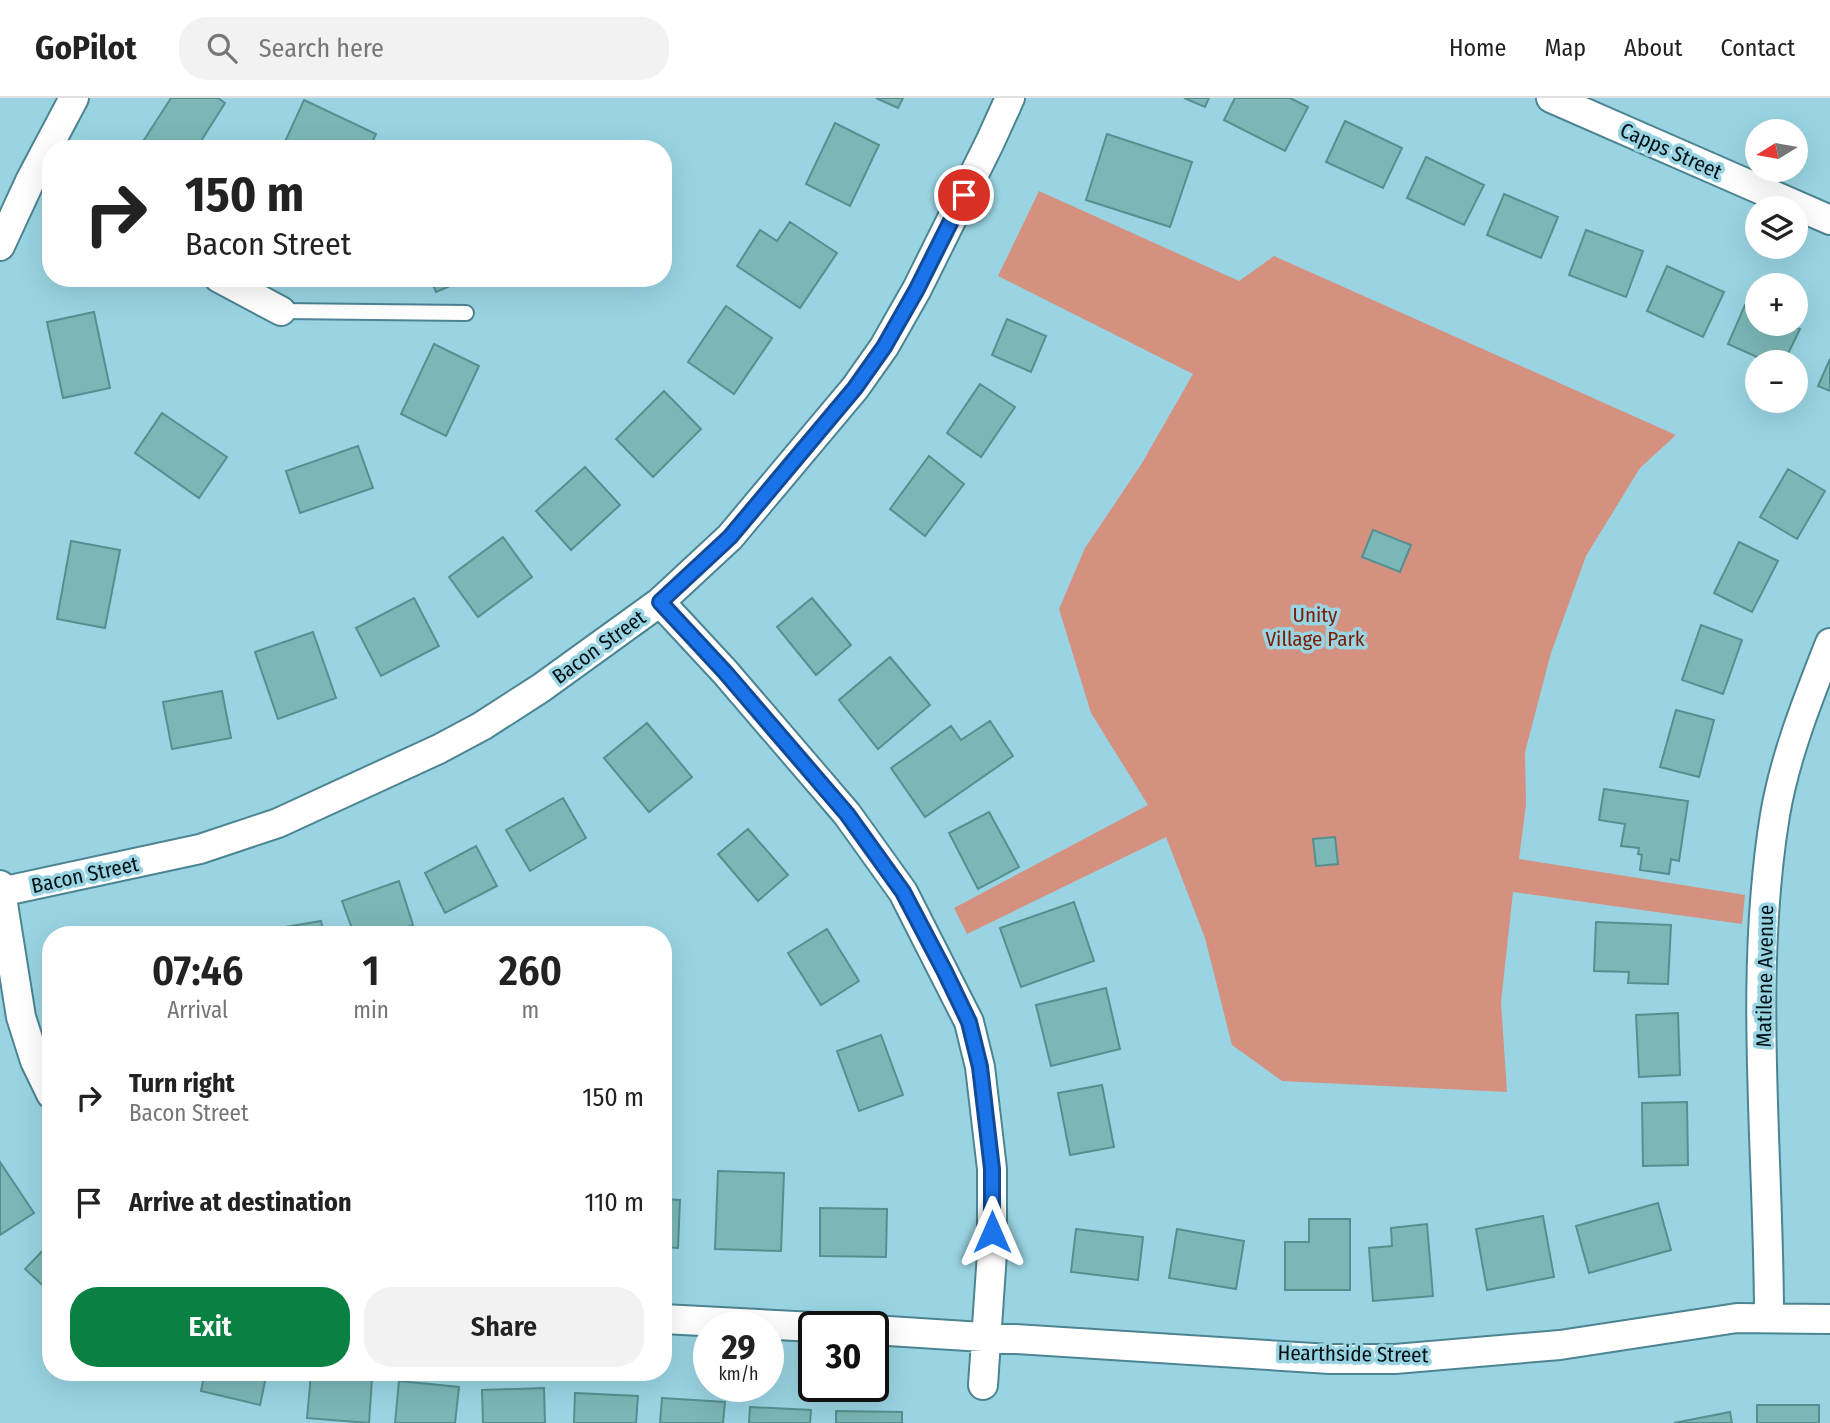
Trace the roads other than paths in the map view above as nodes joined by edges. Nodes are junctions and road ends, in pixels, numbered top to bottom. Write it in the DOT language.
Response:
graph roads {
  1 [pos="74,98"];
  2 [pos="1010,98"];
  3 [pos="1551,98"];
  4 [pos="58,140"];
  5 [pos="41,184"];
  6 [pos="1830,220"];
  7 [pos="0,246"];
  8 [pos="236,287"];
  9 [pos="281,311"];
  10 [pos="466,313"];
  11 [pos="660,602"];
  12 [pos="1830,643"];
  13 [pos="0,890"];
  14 [pos="42,1075"];
  15 [pos="1769,1318"];
  16 [pos="672,1319"];
  17 [pos="1830,1319"];
  18 [pos="798,1326"];
  19 [pos="889,1331"];
  20 [pos="987,1336"];
  21 [pos="983,1385"];
  1 -- 4 [label="street"];
  2 -- 11 [label="street, Bacon Street"];
  3 -- 6 [label="street, Capps Street"];
  5 -- 7 [label="street"];
  8 -- 9 [label="street"];
  9 -- 10 [label="lane"];
  11 -- 13 [label="street, Bacon Street"];
  11 -- 20 [label="street"];
  12 -- 15 [label="street, Matilene Avenue"];
  13 -- 14 [label="street"];
  15 -- 17 [label="street, Hearthside Street"];
  15 -- 20 [label="street, Hearthside Street"];
  16 -- 18 [label="street"];
  19 -- 20 [label="street, Hearthside Street"];
  20 -- 21 [label="street"];
}
